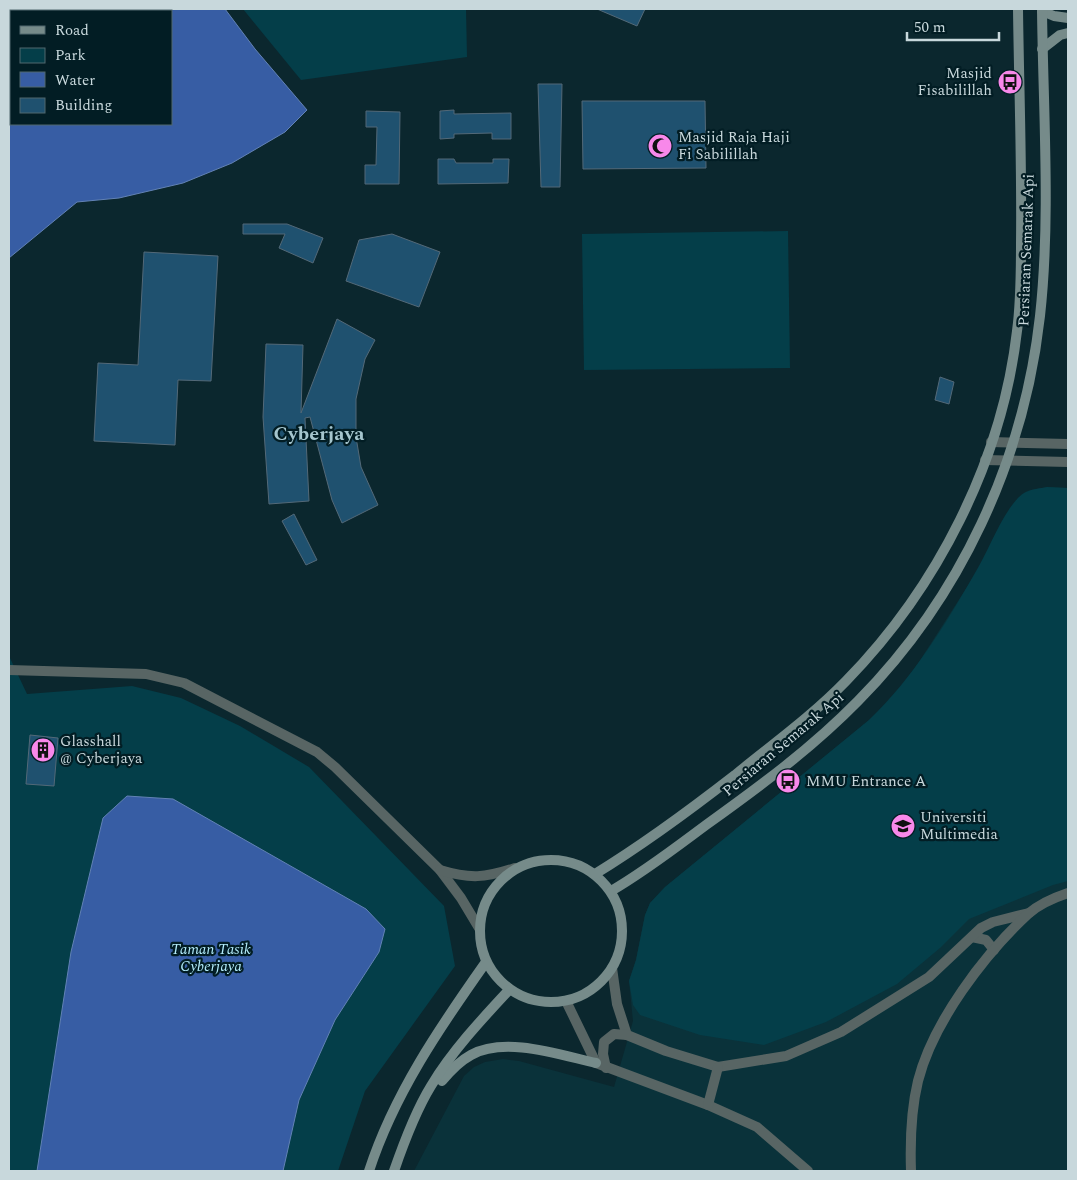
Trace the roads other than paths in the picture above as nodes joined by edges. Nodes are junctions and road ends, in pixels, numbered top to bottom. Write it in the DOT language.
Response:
graph roads {
  1 [pos="1018,9"];
  2 [pos="1042,10"];
  3 [pos="1068,18"];
  4 [pos="1068,33"];
  5 [pos="1042,49"];
  6 [pos="991,442"];
  7 [pos="1014,443"];
  8 [pos="1068,444"];
  9 [pos="985,460"];
  10 [pos="1008,461"];
  11 [pos="1068,462"];
  12 [pos="9,670"];
  13 [pos="515,868"];
  14 [pos="440,870"];
  15 [pos="595,874"];
  16 [pos="611,891"];
  17 [pos="1068,893"];
  18 [pos="1030,913"];
  19 [pos="479,928"];
  20 [pos="972,937"];
  21 [pos="994,950"];
  22 [pos="486,962"];
  23 [pos="612,968"];
  24 [pos="509,990"];
  25 [pos="566,1001"];
  26 [pos="627,1034"];
  27 [pos="596,1063"];
  28 [pos="718,1067"];
  29 [pos="606,1068"];
  30 [pos="421,1105"];
  31 [pos="708,1105"];
  32 [pos="369,1171"];
  33 [pos="394,1171"];
  34 [pos="808,1171"];
  35 [pos="911,1171"];
  1 -- 6 [label="main road, Persiaran Semarak Api"];
  2 -- 3 [label="main road"];
  2 -- 5 [label="main road, Persiaran Semarak Api"];
  4 -- 5 [label="main road"];
  5 -- 7 [label="main road, Persiaran Semarak Api"];
  6 -- 7 [label="street"];
  6 -- 9 [label="main road, Persiaran Semarak Api"];
  7 -- 8 [label="street"];
  7 -- 10 [label="main road, Persiaran Semarak Api"];
  9 -- 10 [label="street"];
  9 -- 15 [label="main road, Persiaran Semarak Api"];
  10 -- 11 [label="street"];
  10 -- 16 [label="main road, Persiaran Semarak Api"];
  12 -- 14 [label="street"];
  13 -- 14 [label="street"];
  13 -- 15 [label="main road"];
  13 -- 19 [label="main road"];
  14 -- 19 [label="street"];
  15 -- 16 [label="main road"];
  16 -- 23 [label="main road"];
  17 -- 18 [label="street"];
  18 -- 20 [label="street"];
  18 -- 21 [label="street"];
  19 -- 22 [label="main road"];
  20 -- 21 [label="street"];
  20 -- 28 [label="street"];
  21 -- 35 [label="street"];
  22 -- 24 [label="main road"];
  22 -- 32 [label="main road"];
  23 -- 25 [label="main road"];
  23 -- 26 [label="street"];
  24 -- 25 [label="main road"];
  24 -- 30 [label="main road"];
  25 -- 27 [label="street"];
  26 -- 28 [label="street"];
  26 -- 29 [label="street"];
  27 -- 29 [label="street"];
  27 -- 30 [label="main road"];
  28 -- 31 [label="street"];
  29 -- 31 [label="street"];
  30 -- 33 [label="main road"];
  31 -- 34 [label="street"];
}
